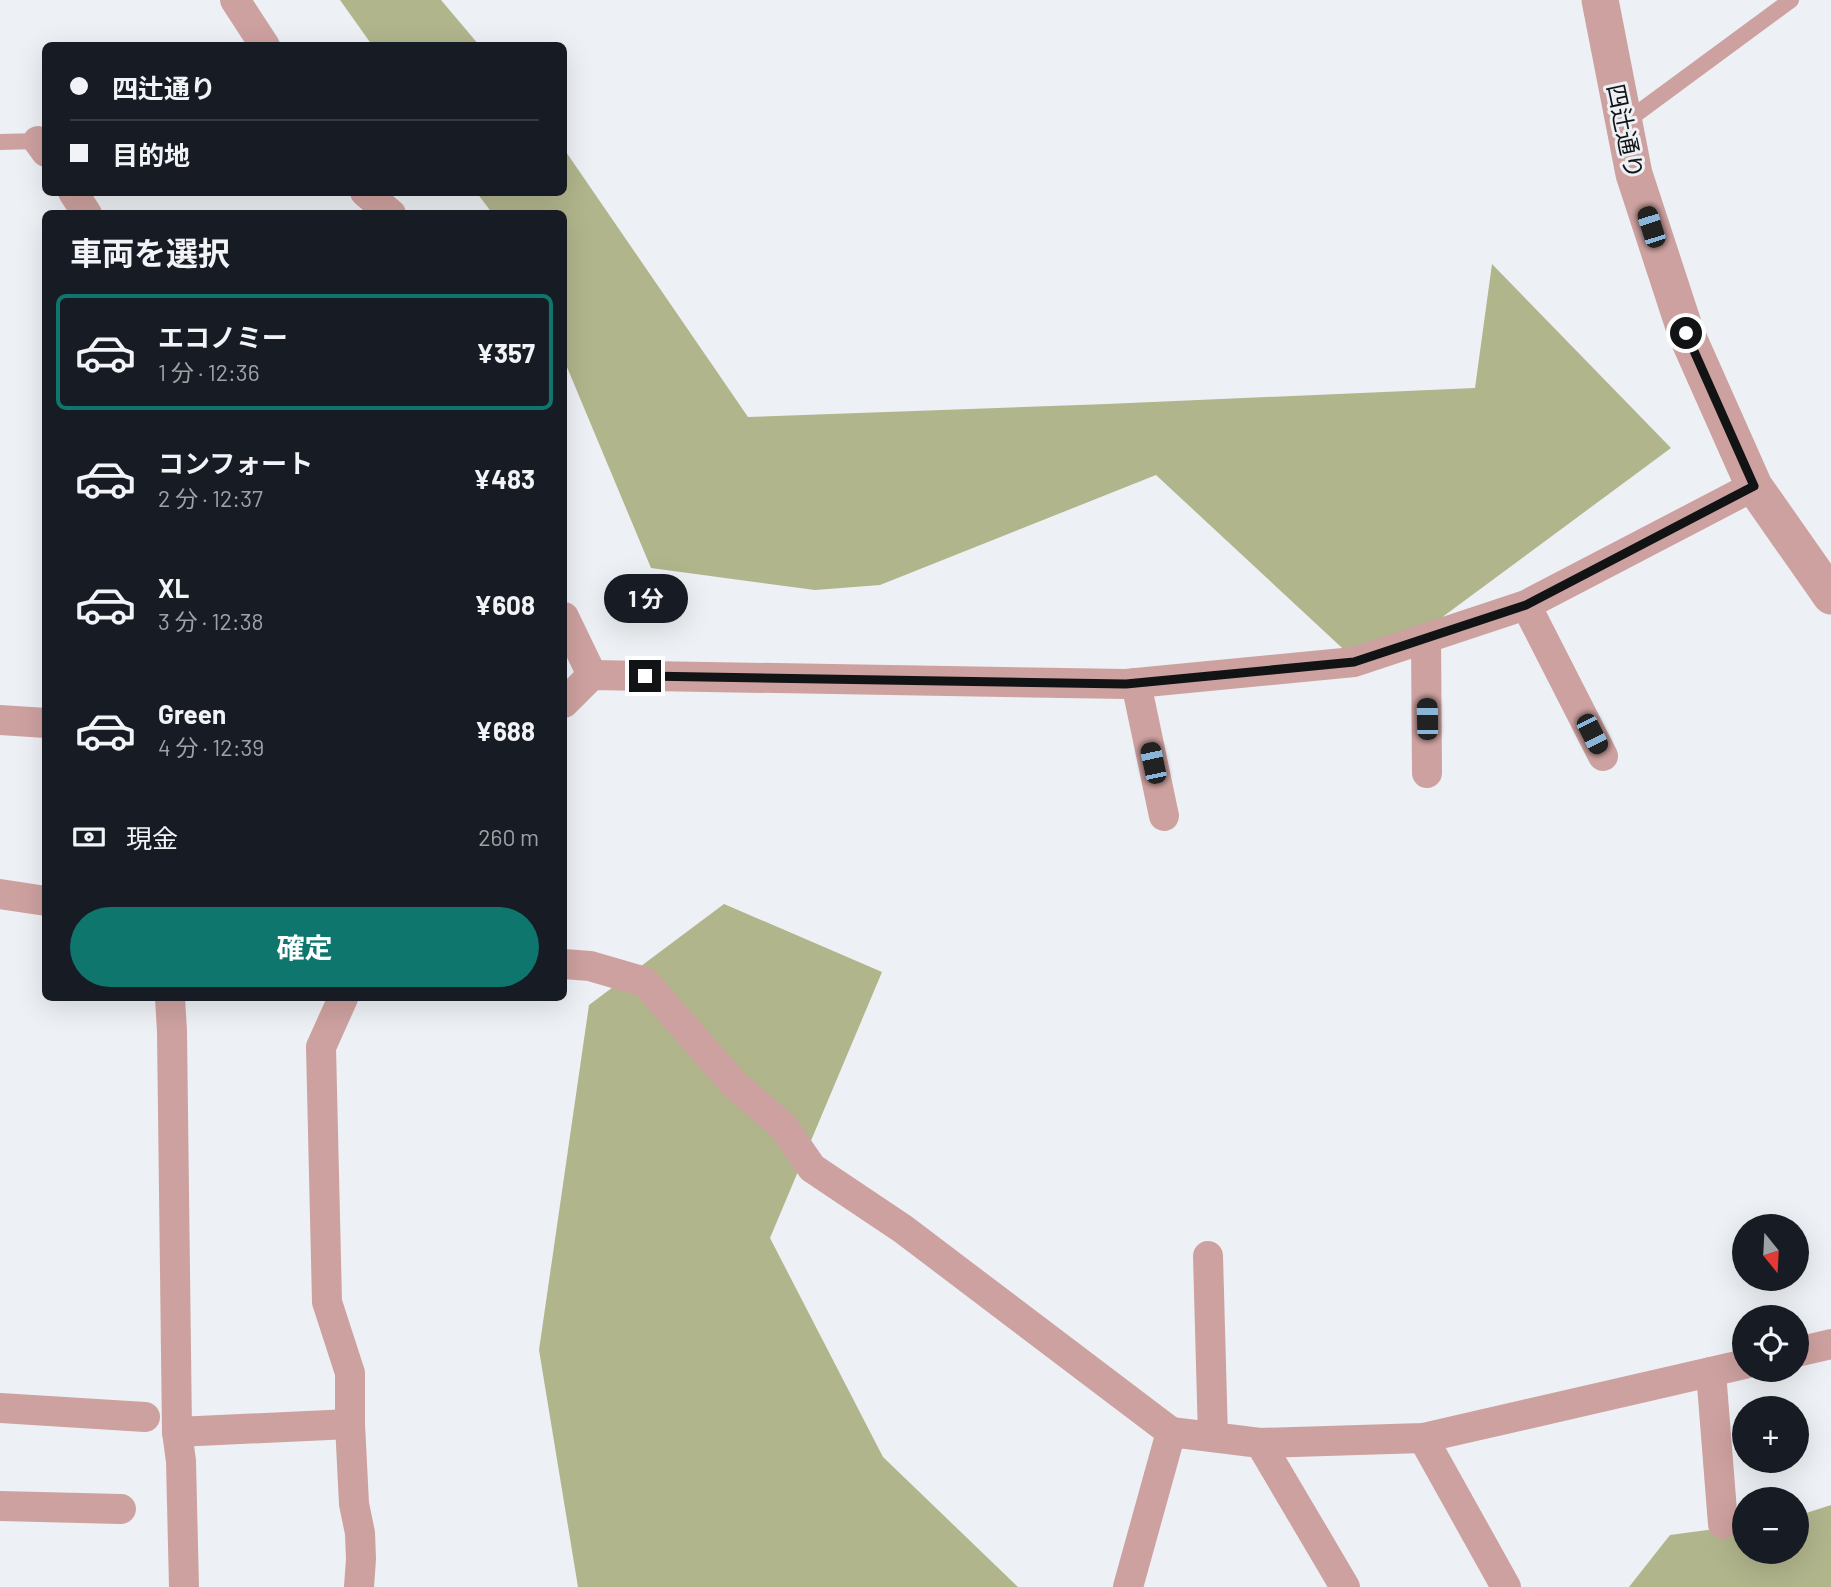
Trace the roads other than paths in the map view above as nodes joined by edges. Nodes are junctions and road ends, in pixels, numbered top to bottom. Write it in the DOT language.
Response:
graph roads {
  1 [pos="235,0"];
  2 [pos="1600,0"];
  3 [pos="1791,0"];
  4 [pos="262,42"];
  5 [pos="1624,122"];
  6 [pos="0,142"];
  7 [pos="42,146"];
  8 [pos="370,196"];
  9 [pos="386,210"];
  10 [pos="1754,486"];
  11 [pos="1831,596"];
  12 [pos="1526,605"];
  13 [pos="567,623"];
  14 [pos="1426,638"];
  15 [pos="592,675"];
  16 [pos="1136,683"];
  17 [pos="567,700"];
  18 [pos="0,720"];
  19 [pos="42,723"];
  20 [pos="1603,756"];
  21 [pos="1427,773"];
  22 [pos="1164,816"];
  23 [pos="0,894"];
  24 [pos="42,900"];
  25 [pos="567,964"];
  26 [pos="170,1001"];
  27 [pos="342,1001"];
  28 [pos="1208,1256"];
  29 [pos="1831,1344"];
  30 [pos="1809,1349"];
  31 [pos="1732,1367"];
  32 [pos="1711,1372"];
  33 [pos="0,1408"];
  34 [pos="145,1417"];
  35 [pos="350,1424"];
  36 [pos="177,1432"];
  37 [pos="1171,1432"];
  38 [pos="1213,1437"];
  39 [pos="1423,1438"];
  40 [pos="1260,1443"];
  41 [pos="0,1506"];
  42 [pos="121,1509"];
  43 [pos="1723,1524"];
  44 [pos="184,1587"];
  45 [pos="359,1587"];
  46 [pos="1129,1587"];
  47 [pos="1345,1587"];
  48 [pos="1506,1587"];
  1 -- 4 [label="street"];
  2 -- 5 [label="street, 四辻通り"];
  3 -- 5 [label="lane"];
  5 -- 10 [label="street, 四辻通り"];
  6 -- 7 [label="lane"];
  8 -- 9 [label="street"];
  10 -- 11 [label="street, 四辻通り"];
  10 -- 12 [label="street"];
  12 -- 14 [label="street"];
  12 -- 20 [label="street"];
  13 -- 15 [label="street"];
  14 -- 16 [label="street"];
  14 -- 21 [label="street"];
  15 -- 16 [label="street"];
  15 -- 17 [label="street"];
  16 -- 22 [label="street"];
  18 -- 19 [label="street"];
  23 -- 24 [label="street"];
  25 -- 37 [label="street"];
  26 -- 36 [label="street"];
  27 -- 35 [label="street"];
  28 -- 38 [label="street"];
  29 -- 30 [label="street"];
  31 -- 32 [label="street"];
  32 -- 39 [label="street"];
  32 -- 43 [label="street"];
  33 -- 34 [label="street"];
  35 -- 36 [label="street"];
  35 -- 45 [label="street"];
  36 -- 44 [label="street"];
  37 -- 38 [label="street"];
  37 -- 46 [label="street"];
  38 -- 40 [label="street"];
  39 -- 40 [label="street"];
  39 -- 48 [label="street"];
  40 -- 47 [label="street"];
  41 -- 42 [label="street"];
}
